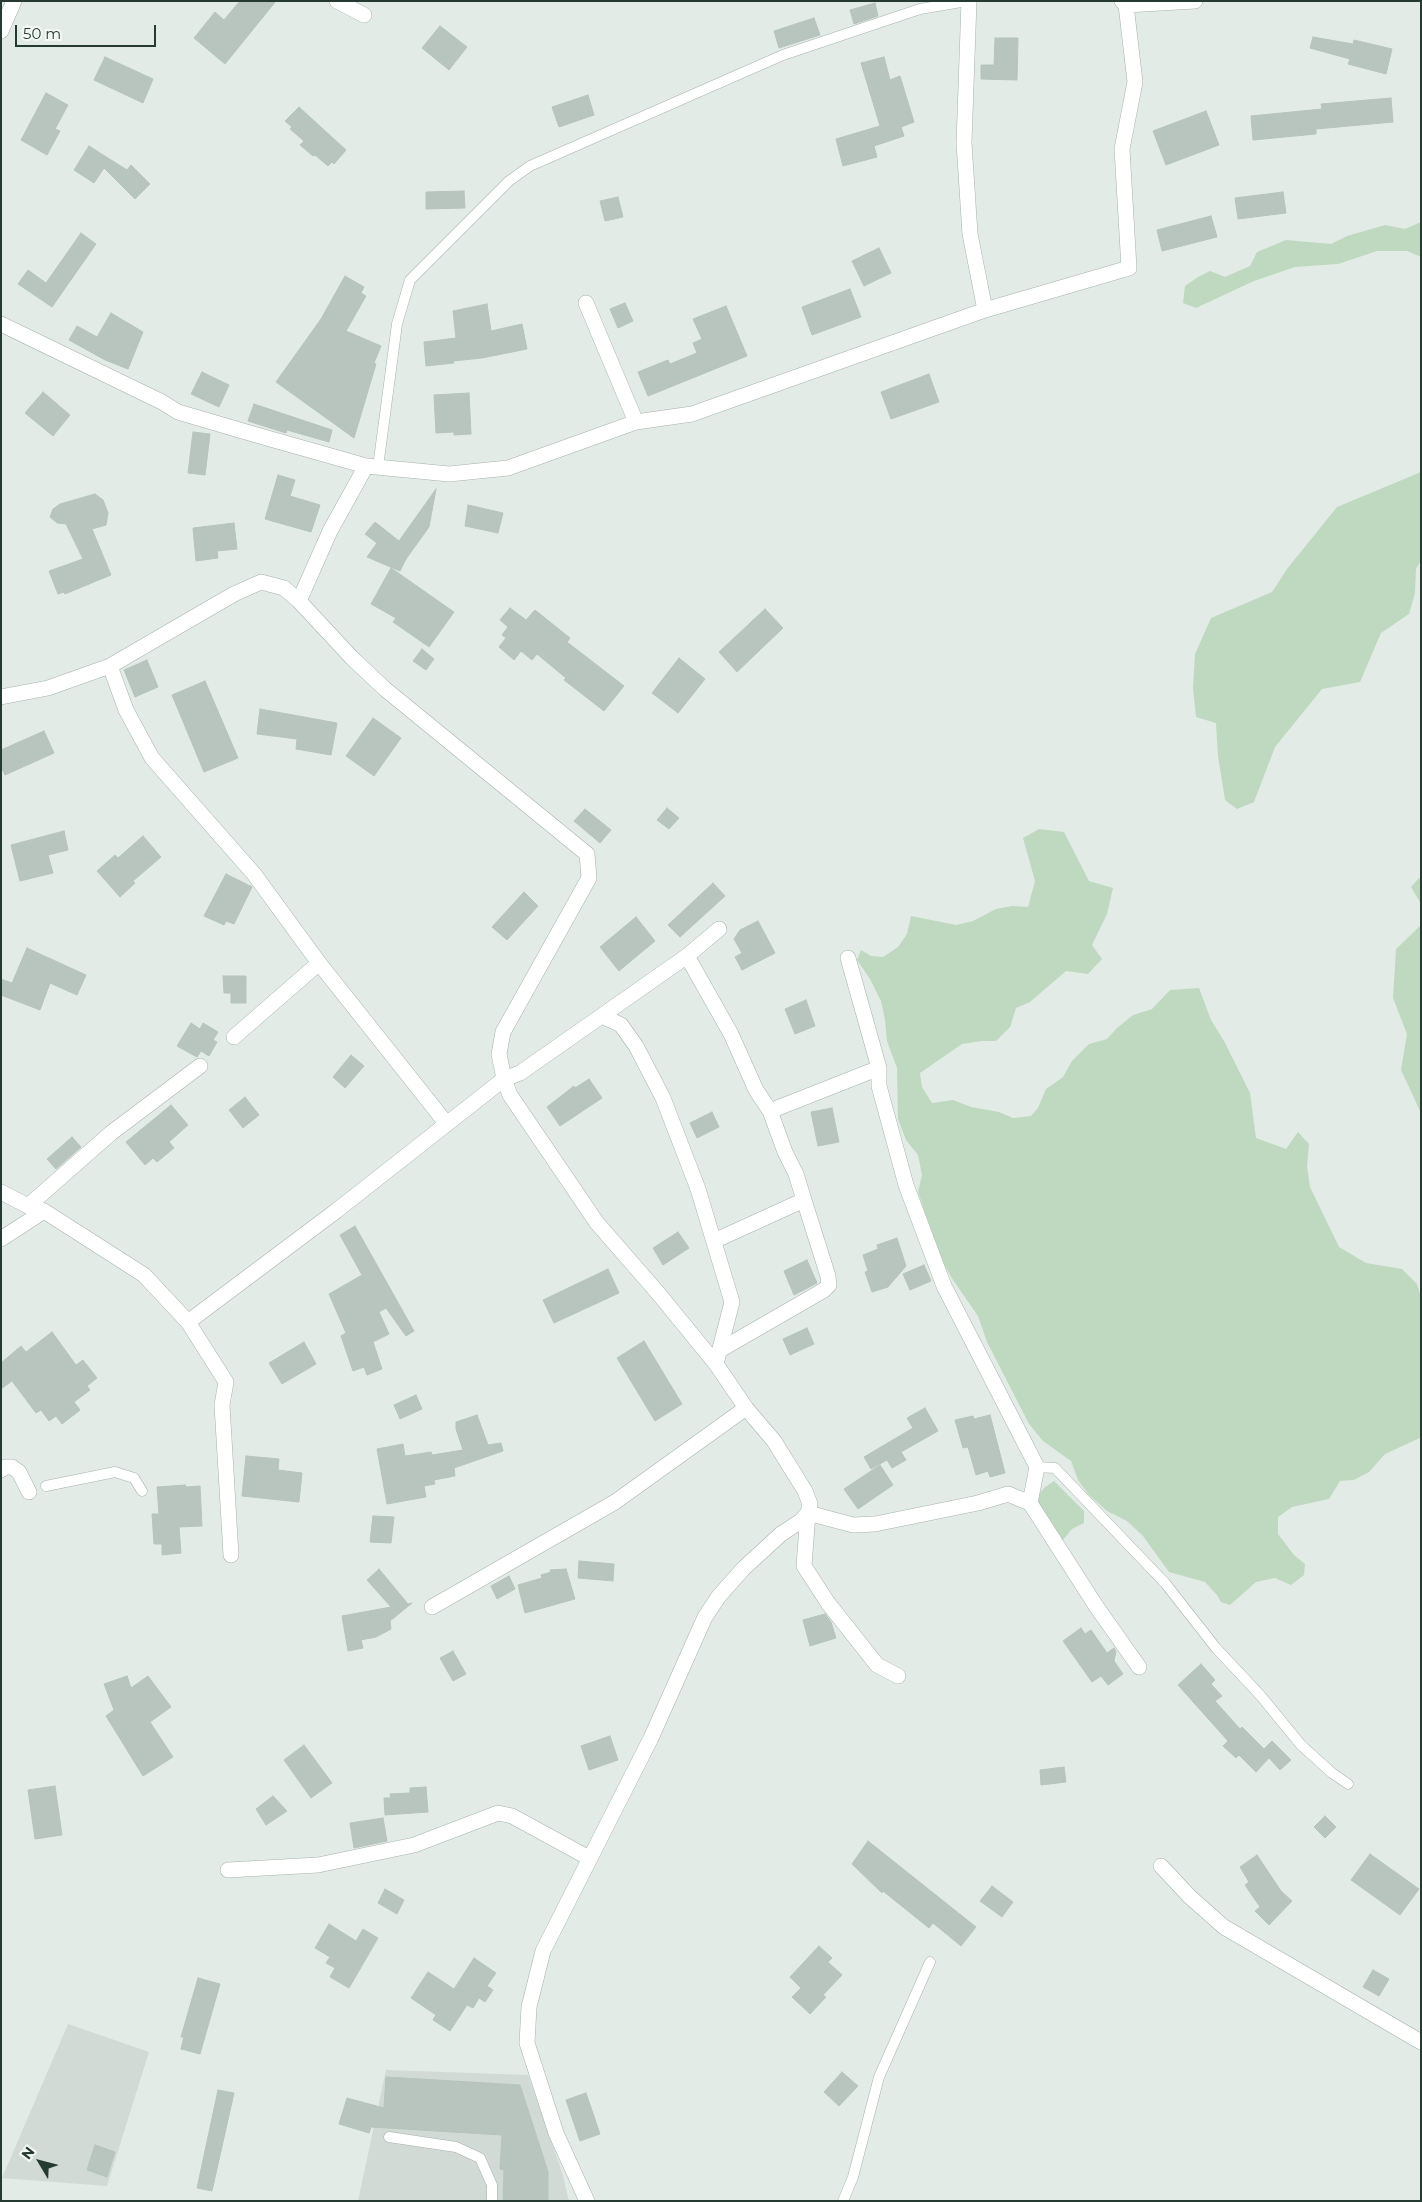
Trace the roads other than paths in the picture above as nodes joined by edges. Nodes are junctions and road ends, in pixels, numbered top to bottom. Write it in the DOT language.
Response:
graph roads {
  1 [pos="14,1"];
  2 [pos="337,1"];
  3 [pos="968,1"];
  4 [pos="1195,1"];
  5 [pos="1126,3"];
  6 [pos="364,15"];
  7 [pos="1,31"];
  8 [pos="586,303"];
  9 [pos="985,310"];
  10 [pos="1,324"];
  11 [pos="636,422"];
  12 [pos="372,467"];
  13 [pos="299,601"];
  14 [pos="110,666"];
  15 [pos="1,697"];
  16 [pos="719,929"];
  17 [pos="687,956"];
  18 [pos="848,958"];
  19 [pos="320,963"];
  20 [pos="602,1016"];
  21 [pos="234,1037"];
  22 [pos="200,1066"];
  23 [pos="879,1068"];
  24 [pos="504,1079"];
  25 [pos="770,1112"];
  26 [pos="446,1124"];
  27 [pos="1,1192"];
  28 [pos="804,1200"];
  29 [pos="28,1206"];
  30 [pos="44,1211"];
  31 [pos="1,1239"];
  32 [pos="714,1241"];
  33 [pos="188,1322"];
  34 [pos="718,1357"];
  35 [pos="746,1408"];
  36 [pos="1037,1467"];
  37 [pos="1,1470"];
  38 [pos="46,1486"];
  39 [pos="142,1491"];
  40 [pos="29,1492"];
  41 [pos="1030,1503"];
  42 [pos="808,1513"];
  43 [pos="231,1555"];
  44 [pos="432,1607"];
  45 [pos="1139,1667"];
  46 [pos="898,1676"];
  47 [pos="1348,1784"];
  48 [pos="589,1858"];
  49 [pos="1161,1866"];
  50 [pos="228,1870"];
  51 [pos="930,1962"];
  52 [pos="1421,2042"];
  53 [pos="389,2137"];
  54 [pos="492,2201"];
  55 [pos="587,2201"];
  56 [pos="843,2201"];
  1 -- 7 [label="street"];
  2 -- 6 [label="street"];
  3 -- 9 [label="street"];
  3 -- 12 [label="lane"];
  4 -- 5 [label="street"];
  5 -- 9 [label="street"];
  8 -- 11 [label="street"];
  9 -- 11 [label="street"];
  10 -- 12 [label="street"];
  11 -- 12 [label="street"];
  12 -- 13 [label="street"];
  13 -- 14 [label="street"];
  13 -- 24 [label="street"];
  14 -- 15 [label="street"];
  14 -- 19 [label="street"];
  16 -- 17 [label="street"];
  17 -- 20 [label="street"];
  17 -- 25 [label="street"];
  18 -- 23 [label="street"];
  19 -- 21 [label="street"];
  19 -- 26 [label="street"];
  20 -- 24 [label="street"];
  20 -- 32 [label="street"];
  22 -- 29 [label="street"];
  23 -- 25 [label="street"];
  23 -- 36 [label="street"];
  24 -- 26 [label="street"];
  24 -- 34 [label="street"];
  25 -- 28 [label="street"];
  26 -- 33 [label="street"];
  27 -- 29 [label="street"];
  28 -- 32 [label="street"];
  28 -- 34 [label="street"];
  29 -- 30 [label="street"];
  30 -- 31 [label="street"];
  30 -- 33 [label="street"];
  32 -- 34 [label="street"];
  33 -- 43 [label="street"];
  34 -- 35 [label="street"];
  35 -- 42 [label="street"];
  35 -- 44 [label="street"];
  36 -- 41 [label="street"];
  36 -- 47 [label="lane"];
  37 -- 40 [label="street"];
  38 -- 39 [label="lane"];
  41 -- 42 [label="street"];
  41 -- 45 [label="street"];
  42 -- 46 [label="street"];
  42 -- 48 [label="street"];
  48 -- 50 [label="street"];
  48 -- 55 [label="street"];
  49 -- 52 [label="street"];
  51 -- 56 [label="lane"];
  53 -- 54 [label="lane"];
}
